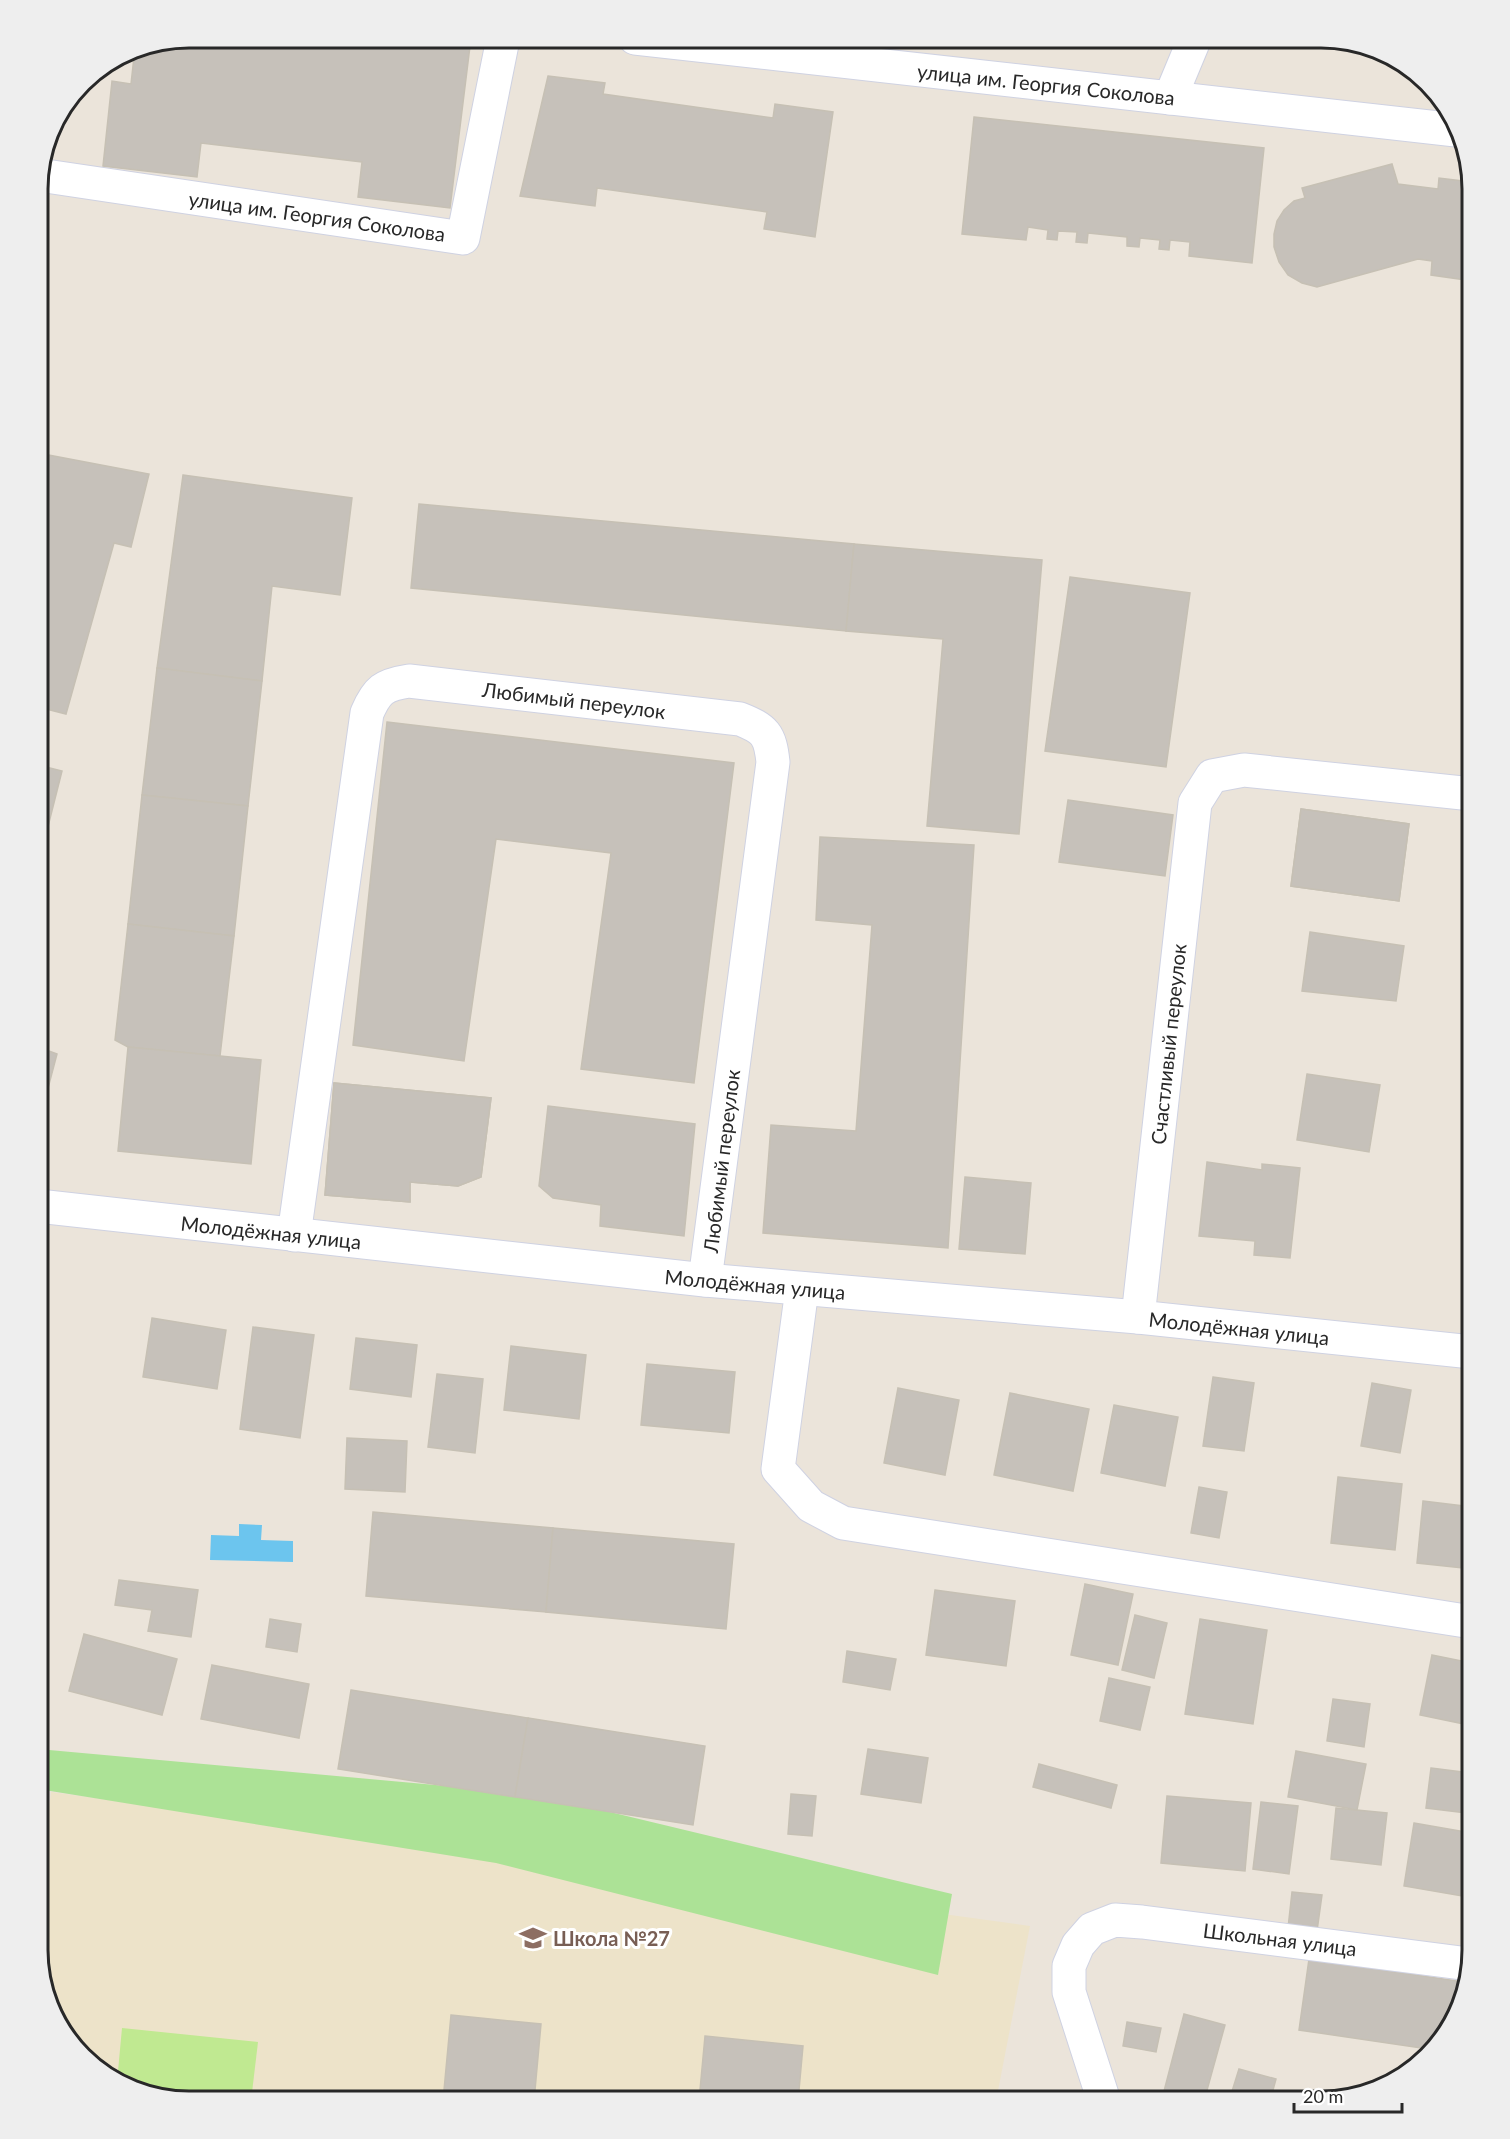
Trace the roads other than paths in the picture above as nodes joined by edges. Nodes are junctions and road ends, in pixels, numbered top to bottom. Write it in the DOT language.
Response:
graph roads {
  1 [pos="502,48"];
  2 [pos="724,48"];
  3 [pos="1191,48"];
  4 [pos="1170,98"];
  5 [pos="1448,129"];
  6 [pos="48,176"];
  7 [pos="1462,793"];
  8 [pos="48,1207"];
  9 [pos="294,1235"];
  10 [pos="705,1281"];
  11 [pos="802,1289"];
  12 [pos="1138,1317"];
  13 [pos="1462,1352"];
  14 [pos="1462,1620"];
  15 [pos="1461,1963"];
  16 [pos="1100,2091"];
  1 -- 6 [label="street, улица им. Георгия Соколова"];
  2 -- 4 [label="street, улица им. Георгия Соколова"];
  3 -- 4 [label="street"];
  4 -- 5 [label="street, улица им. Георгия Соколова"];
  7 -- 12 [label="street, Счастливый переулок"];
  8 -- 9 [label="street, Молодёжная улица"];
  9 -- 10 [label="street, Молодёжная улица"];
  9 -- 10 [label="street, Любимый переулок"];
  10 -- 11 [label="street, Молодёжная улица"];
  11 -- 12 [label="street, Молодёжная улица"];
  11 -- 14 [label="street"];
  12 -- 13 [label="street, Молодёжная улица"];
  15 -- 16 [label="street, Школьная улица"];
}
